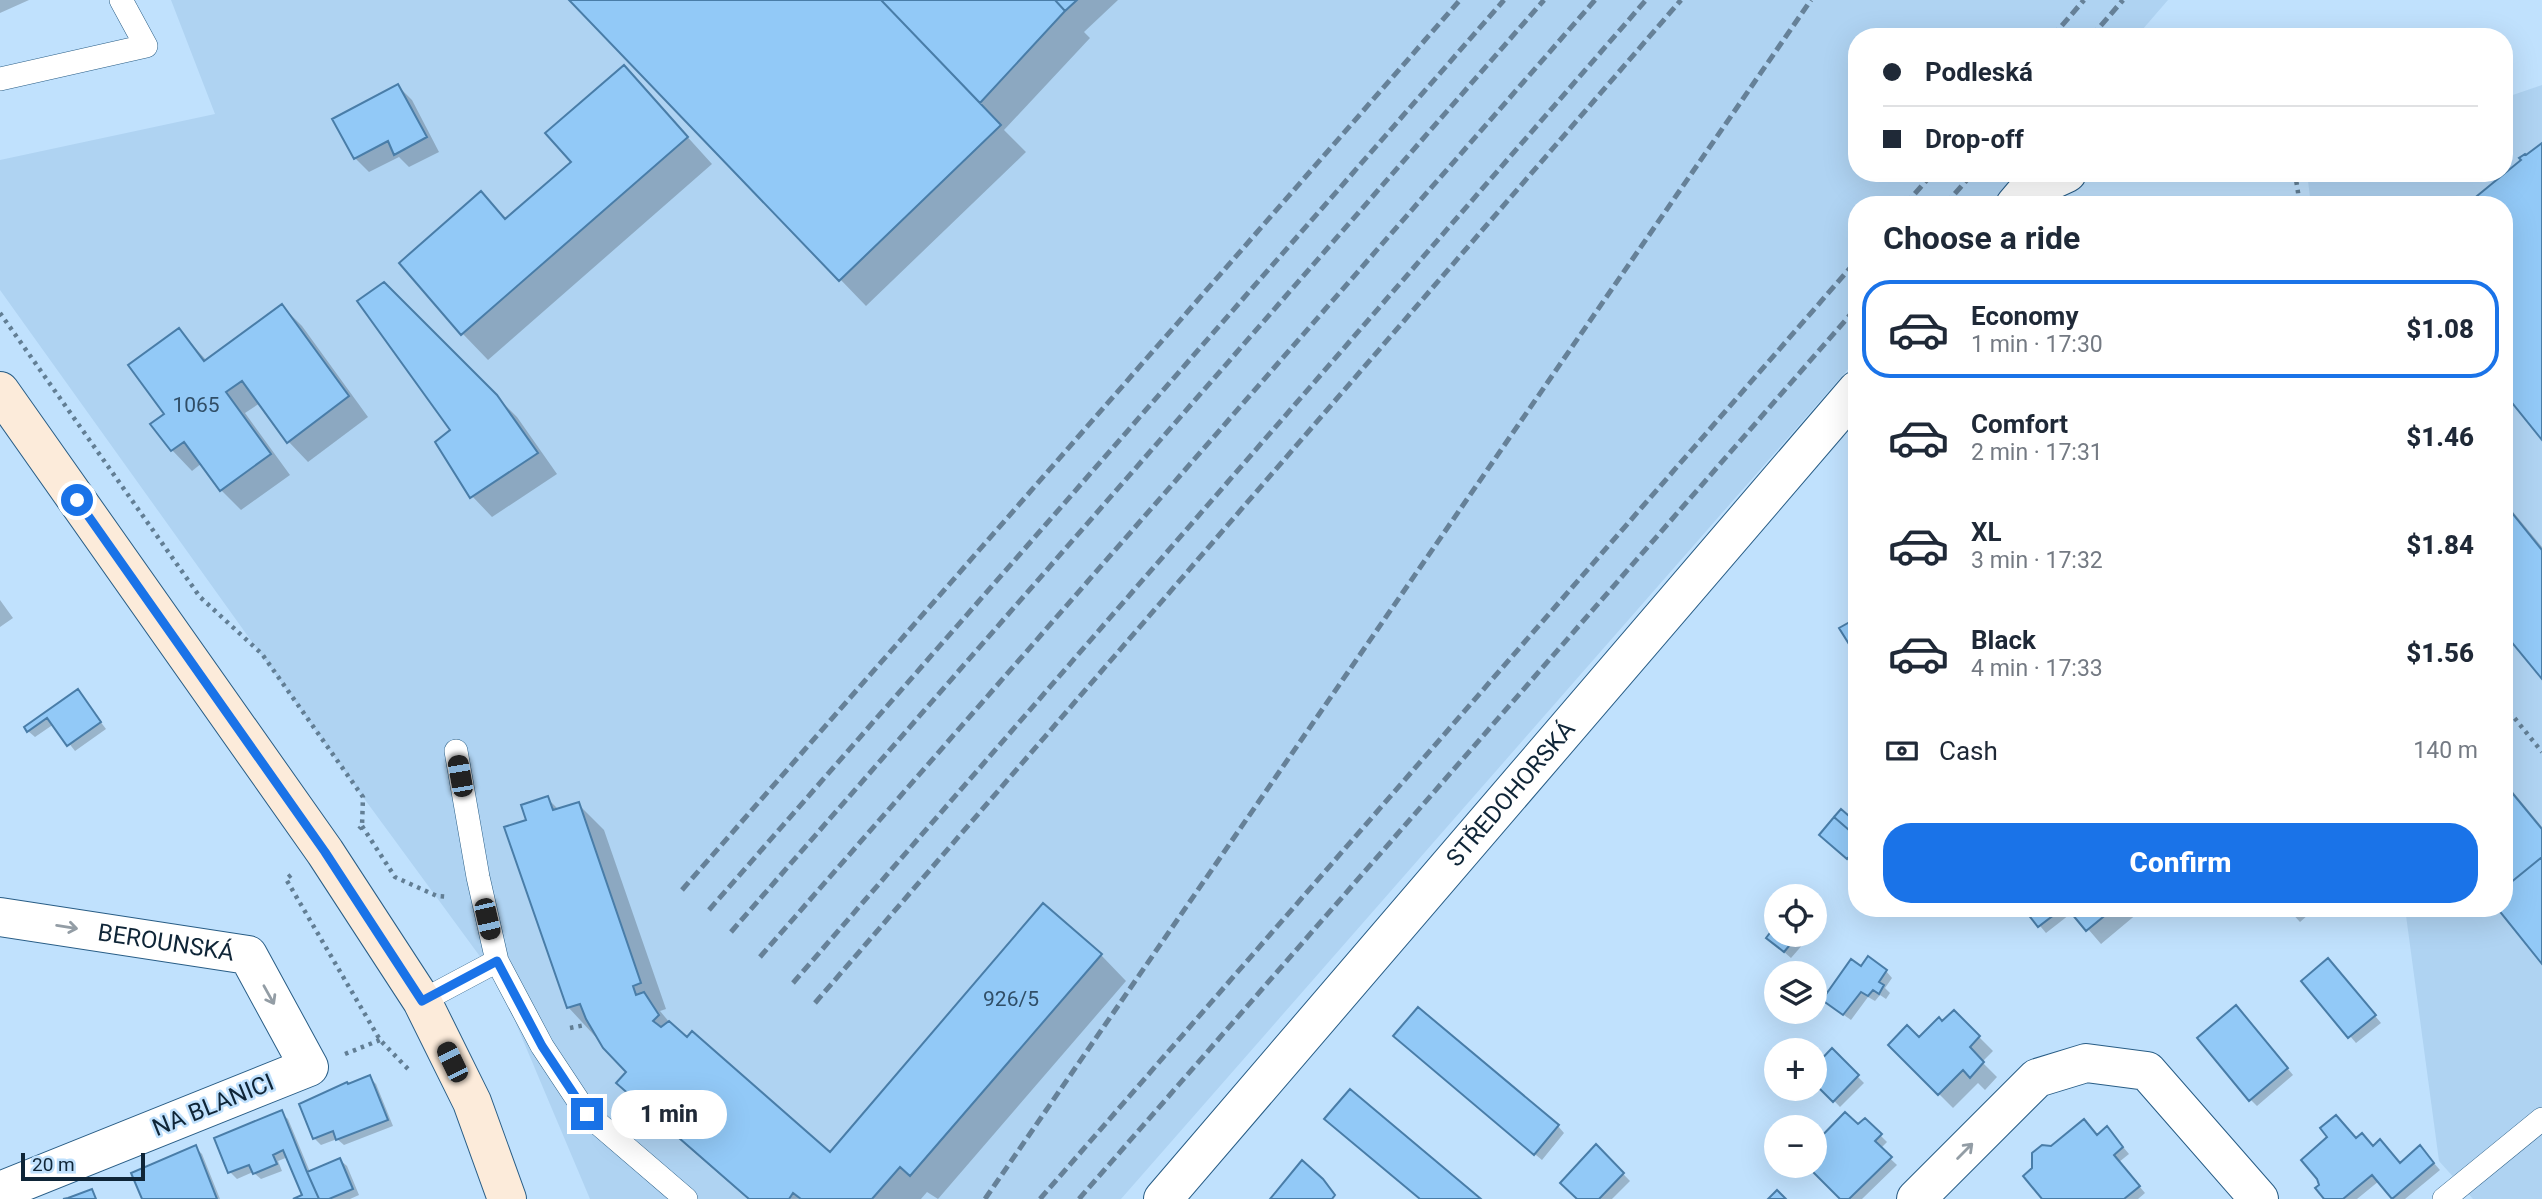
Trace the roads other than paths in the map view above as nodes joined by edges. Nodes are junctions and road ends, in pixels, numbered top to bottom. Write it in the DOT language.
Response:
graph roads {
  1 [pos="121,0"];
  2 [pos="0,79"];
  3 [pos="2048,182"];
  4 [pos="2023,196"];
  5 [pos="0,391"];
  6 [pos="1848,400"];
  7 [pos="456,751"];
  8 [pos="0,917"];
  9 [pos="497,961"];
  10 [pos="422,1001"];
  11 [pos="309,1067"];
  12 [pos="2542,1119"];
  13 [pos="0,1191"];
  14 [pos="507,1199"];
  15 [pos="686,1199"];
  16 [pos="1163,1199"];
  17 [pos="1916,1199"];
  18 [pos="2259,1199"];
  19 [pos="2444,1199"];
  1 -- 2 [label="lane"];
  3 -- 4 [label="street"];
  5 -- 10 [label="main road"];
  6 -- 16 [label="street, STŘEDOHORSKÁ"];
  7 -- 9 [label="lane"];
  8 -- 11 [label="street, BEROUNSKÁ, one-way"];
  9 -- 10 [label="lane"];
  9 -- 15 [label="lane"];
  10 -- 14 [label="main road"];
  11 -- 13 [label="street, NA BLANICI"];
  12 -- 19 [label="lane"];
  17 -- 18 [label="street, one-way"];
}
